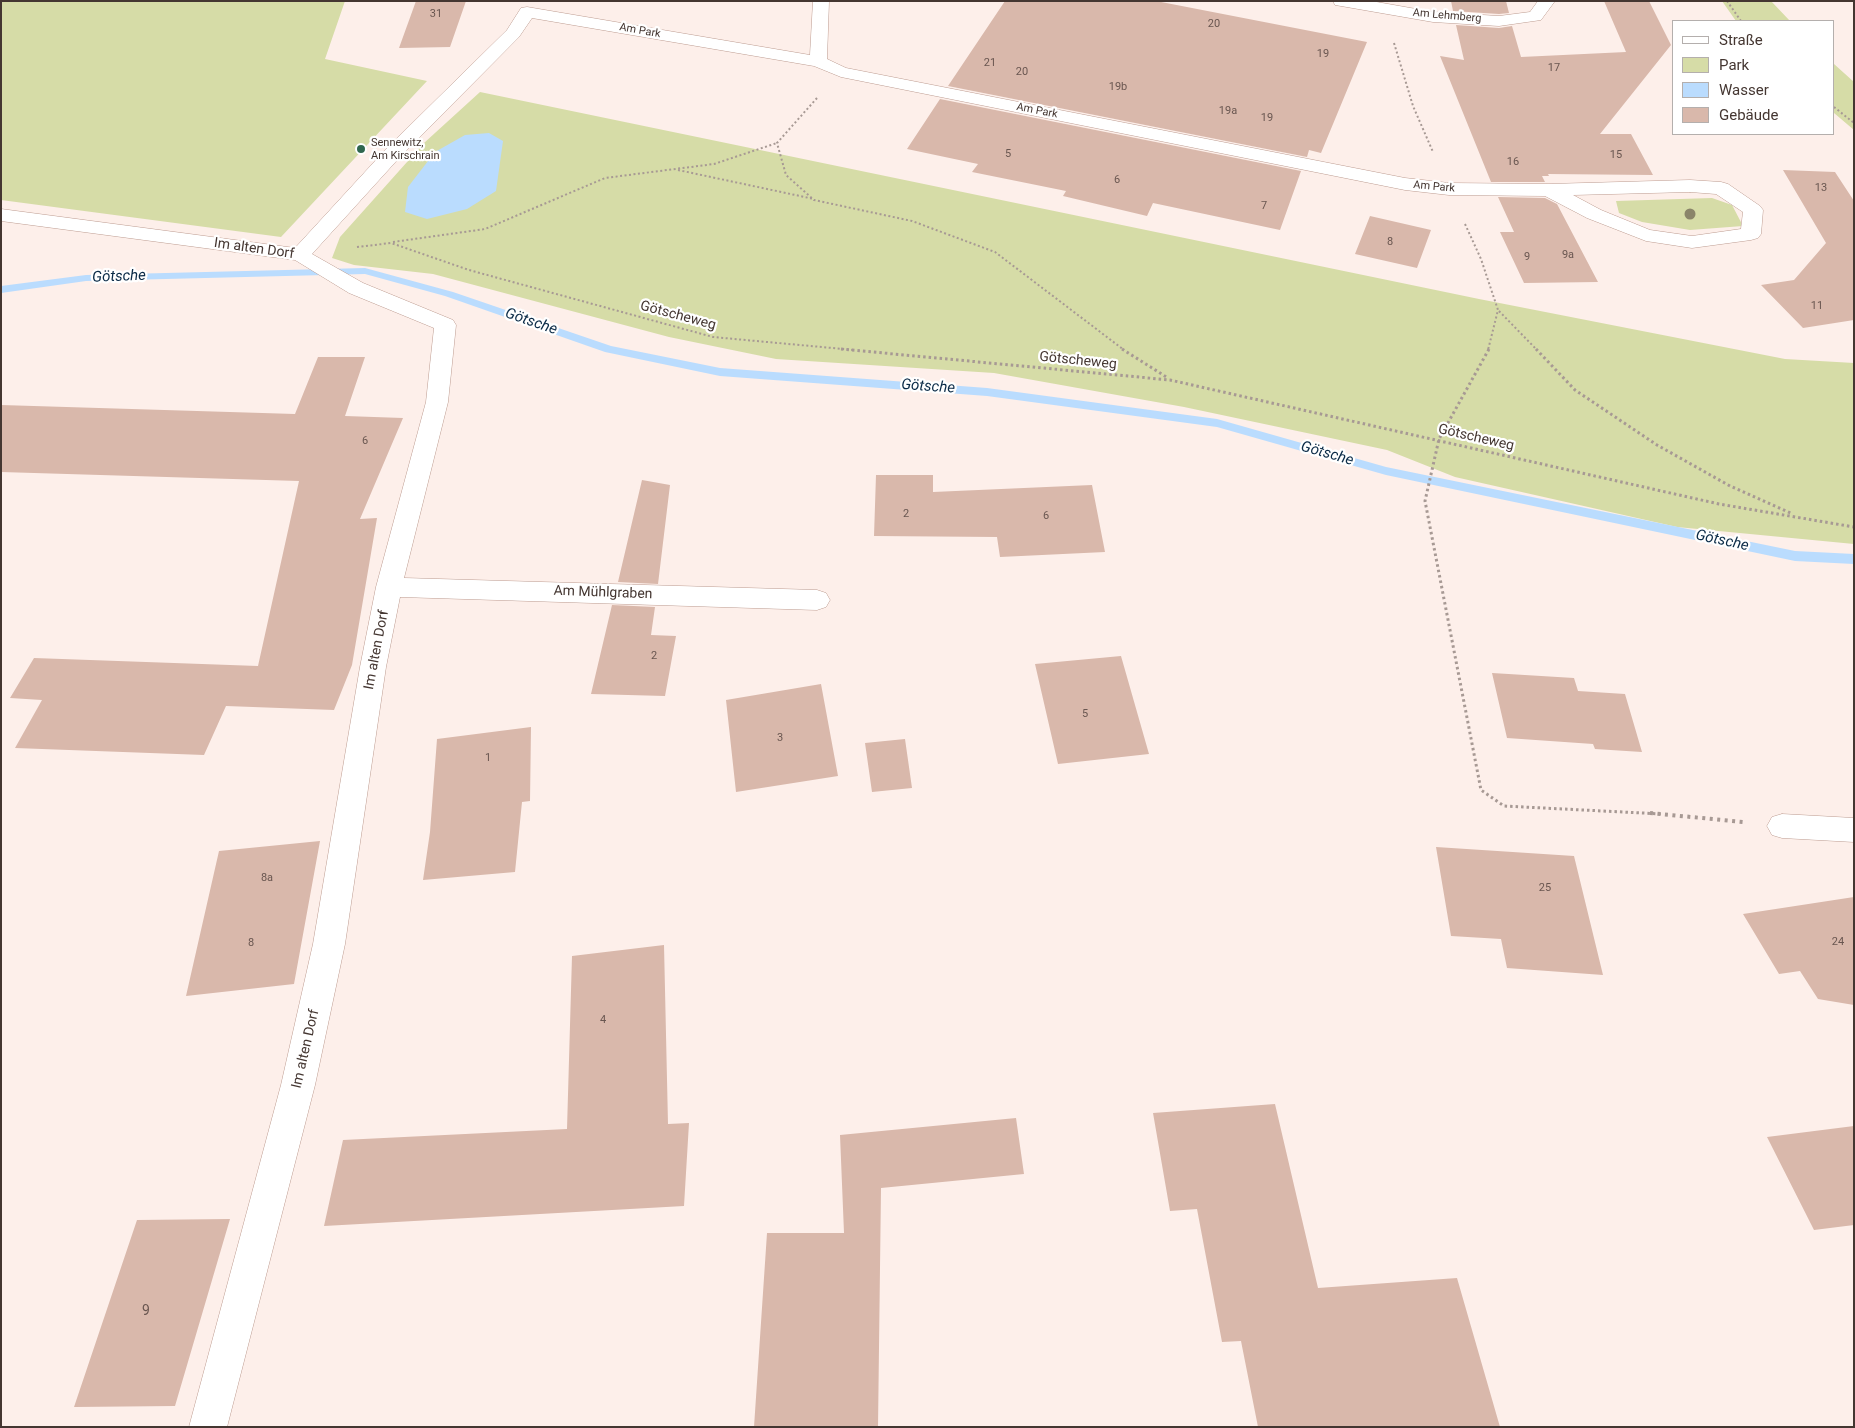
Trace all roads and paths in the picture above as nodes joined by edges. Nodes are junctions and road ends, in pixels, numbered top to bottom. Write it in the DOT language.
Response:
graph roads {
  1 [pos="821,1"];
  2 [pos="1341,1"];
  3 [pos="1547,1"];
  4 [pos="1727,1"];
  5 [pos="525,7"];
  6 [pos="1383,9"];
  7 [pos="1740,20"];
  8 [pos="818,62"];
  9 [pos="841,72"];
  10 [pos="1835,108"];
  11 [pos="1854,123"];
  12 [pos="777,143"];
  13 [pos="674,169"];
  14 [pos="1449,189"];
  15 [pos="1549,190"];
  16 [pos="814,200"];
  17 [pos="1,216"];
  18 [pos="391,243"];
  19 [pos="300,255"];
  20 [pos="1498,310"];
  21 [pos="1170,380"];
  22 [pos="1438,439"];
  23 [pos="1798,516"];
  24 [pos="1854,527"];
  25 [pos="389,586"];
  26 [pos="817,600"];
  27 [pos="1782,826"];
  28 [pos="1854,830"];
  29 [pos="208,1427"];
  1 -- 8 [label="street"];
  2 -- 6 [label="street, Am Lehmberg"];
  3 -- 6 [label="street, Am Lehmberg"];
  4 -- 7 [label="path"];
  5 -- 8 [label="street, Am Park"];
  5 -- 19 [label="street"];
  6 -- 14 [label="path"];
  8 -- 9 [label="street, Am Park"];
  9 -- 12 [label="path"];
  9 -- 14 [label="street, Am Park"];
  10 -- 11 [label="path"];
  12 -- 13 [label="path"];
  12 -- 16 [label="path"];
  13 -- 16 [label="path"];
  13 -- 18 [label="path"];
  14 -- 15 [label="street, Am Park"];
  14 -- 20 [label="path"];
  15 -- 15 [label="street, Am Park"];
  16 -- 21 [label="path"];
  17 -- 19 [label="street, Im alten Dorf"];
  18 -- 19 [label="path, Götscheweg"];
  18 -- 21 [label="path, Götscheweg"];
  19 -- 25 [label="street, Im alten Dorf"];
  20 -- 22 [label="path"];
  20 -- 23 [label="path"];
  21 -- 22 [label="path, Götscheweg"];
  22 -- 23 [label="path, Götscheweg"];
  22 -- 27 [label="path"];
  23 -- 24 [label="path, Götscheweg"];
  25 -- 26 [label="street, Am Mühlgraben"];
  25 -- 29 [label="street, Im alten Dorf"];
  27 -- 28 [label="street"];
}
